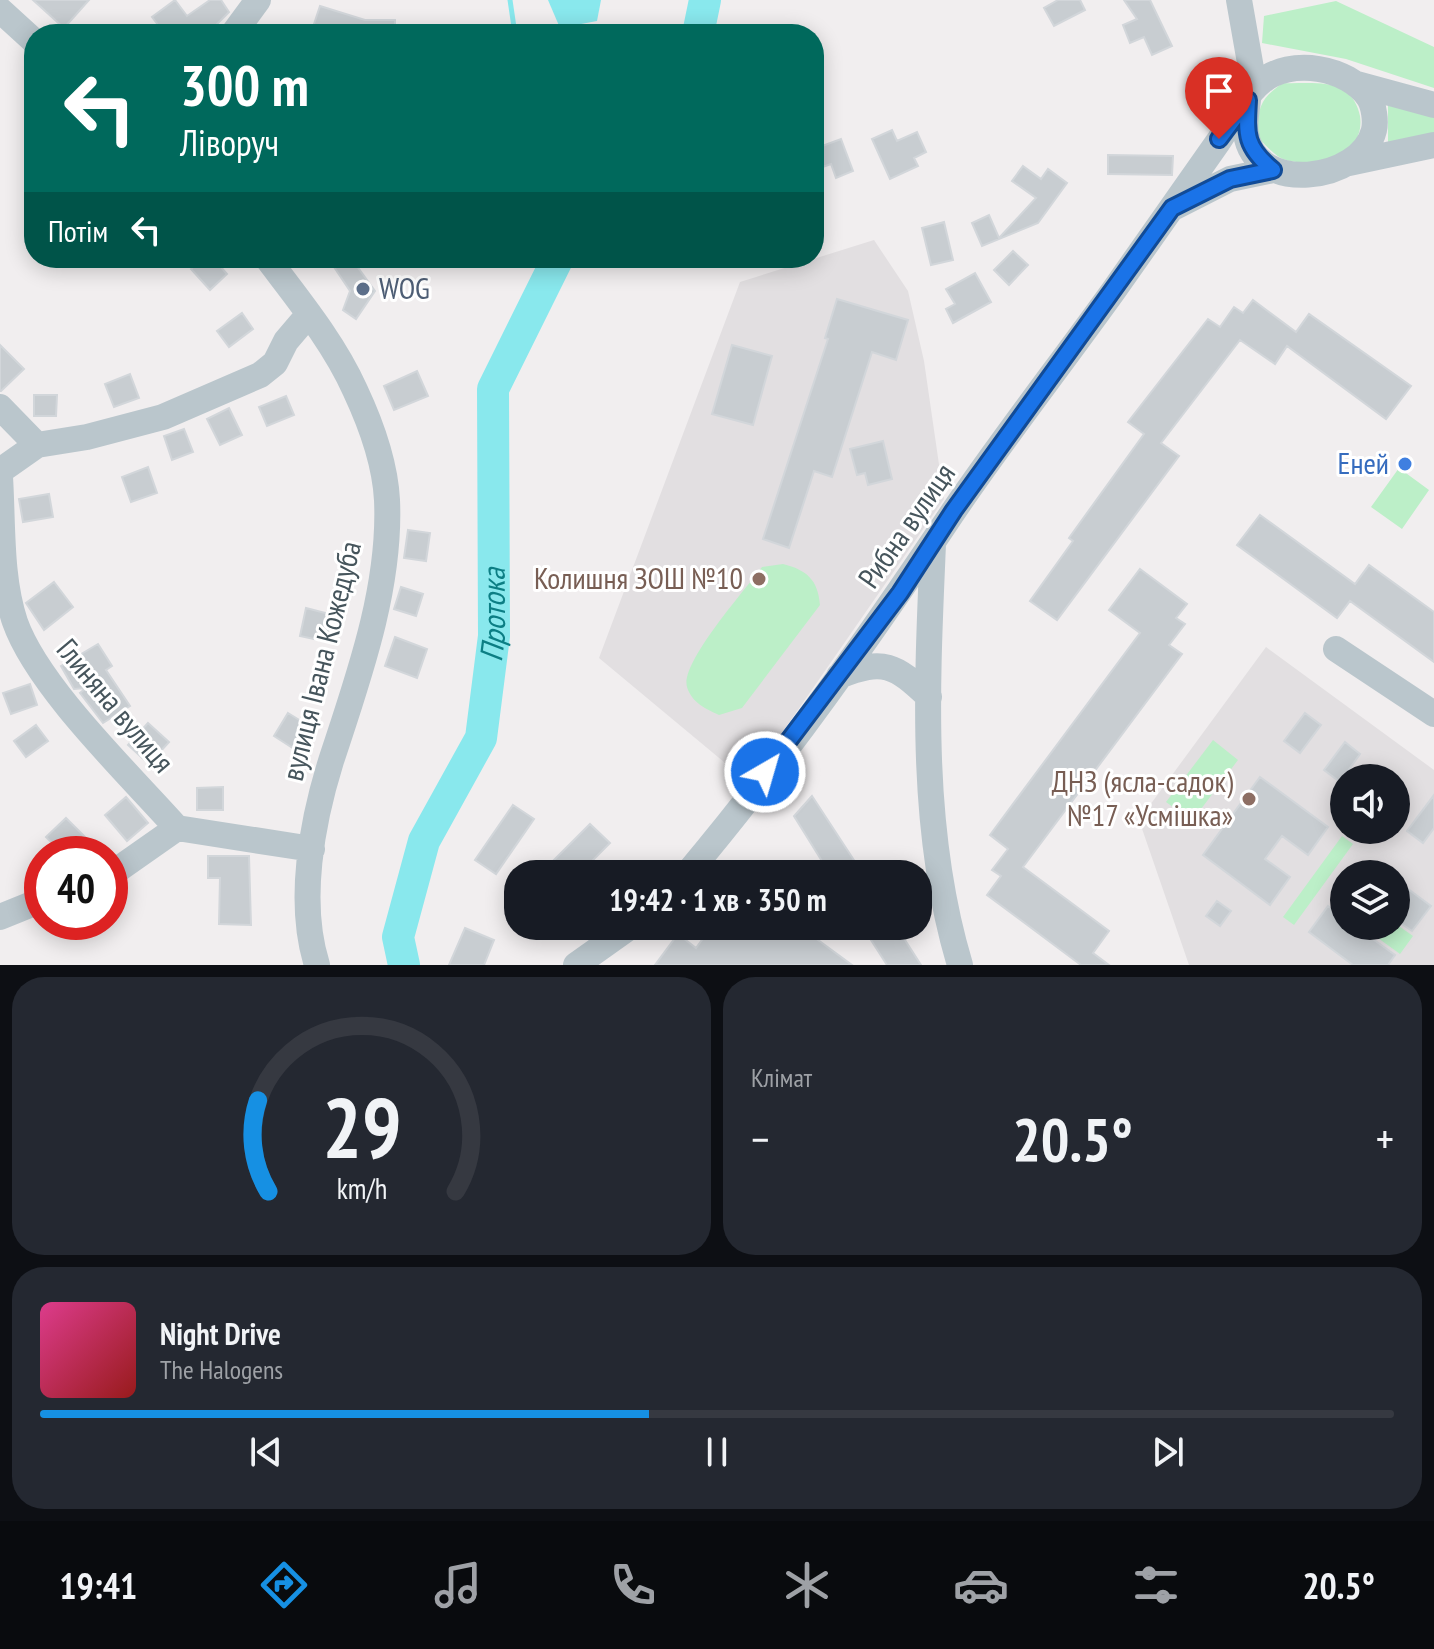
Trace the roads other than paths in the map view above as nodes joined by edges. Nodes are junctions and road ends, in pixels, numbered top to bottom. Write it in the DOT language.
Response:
graph roads {
  1 [pos="258,0"];
  2 [pos="1239,0"];
  3 [pos="0,10"];
  4 [pos="240,24"];
  5 [pos="24,32"];
  6 [pos="1357,84"];
  7 [pos="1254,91"];
  8 [pos="1434,105"];
  9 [pos="1434,145"];
  10 [pos="1346,164"];
  11 [pos="1273,170"];
  12 [pos="1172,208"];
  13 [pos="274,268"];
  14 [pos="309,314"];
  15 [pos="0,407"];
  16 [pos="37,445"];
  17 [pos="0,471"];
  18 [pos="0,477"];
  19 [pos="933,544"];
  20 [pos="1336,649"];
  21 [pos="839,676"];
  22 [pos="929,697"];
  23 [pos="1434,714"];
  24 [pos="177,828"];
  25 [pos="312,849"];
  26 [pos="698,860"];
  27 [pos="128,862"];
  28 [pos="24,907"];
  29 [pos="0,917"];
  30 [pos="611,940"];
  31 [pos="317,965"];
  32 [pos="576,965"];
  33 [pos="960,965"];
  1 -- 4 [label="street"];
  2 -- 7 [label="street"];
  3 -- 5 [label="street"];
  6 -- 7 [label="street"];
  6 -- 8 [label="street"];
  6 -- 10 [label="street"];
  7 -- 11 [label="street"];
  7 -- 12 [label="street, Рибна вулиця"];
  9 -- 10 [label="street"];
  10 -- 11 [label="street"];
  11 -- 12 [label="street, Рибна вулиця"];
  12 -- 19 [label="street, Рибна вулиця"];
  13 -- 14 [label="street, вулиця Івана Кожедуба"];
  14 -- 16 [label="street"];
  14 -- 25 [label="street, вулиця Івана Кожедуба"];
  15 -- 16 [label="street"];
  16 -- 17 [label="street"];
  18 -- 24 [label="street, Глиняна вулиця"];
  19 -- 21 [label="street, Рибна вулиця"];
  19 -- 22 [label="street"];
  20 -- 23 [label="street"];
  21 -- 22 [label="street"];
  21 -- 26 [label="street, Рибна вулиця"];
  22 -- 33 [label="street"];
  24 -- 25 [label="street"];
  24 -- 27 [label="street"];
  25 -- 31 [label="street, вулиця Івана Кожедуба"];
  28 -- 29 [label="street"];
  30 -- 32 [label="street"];
}
